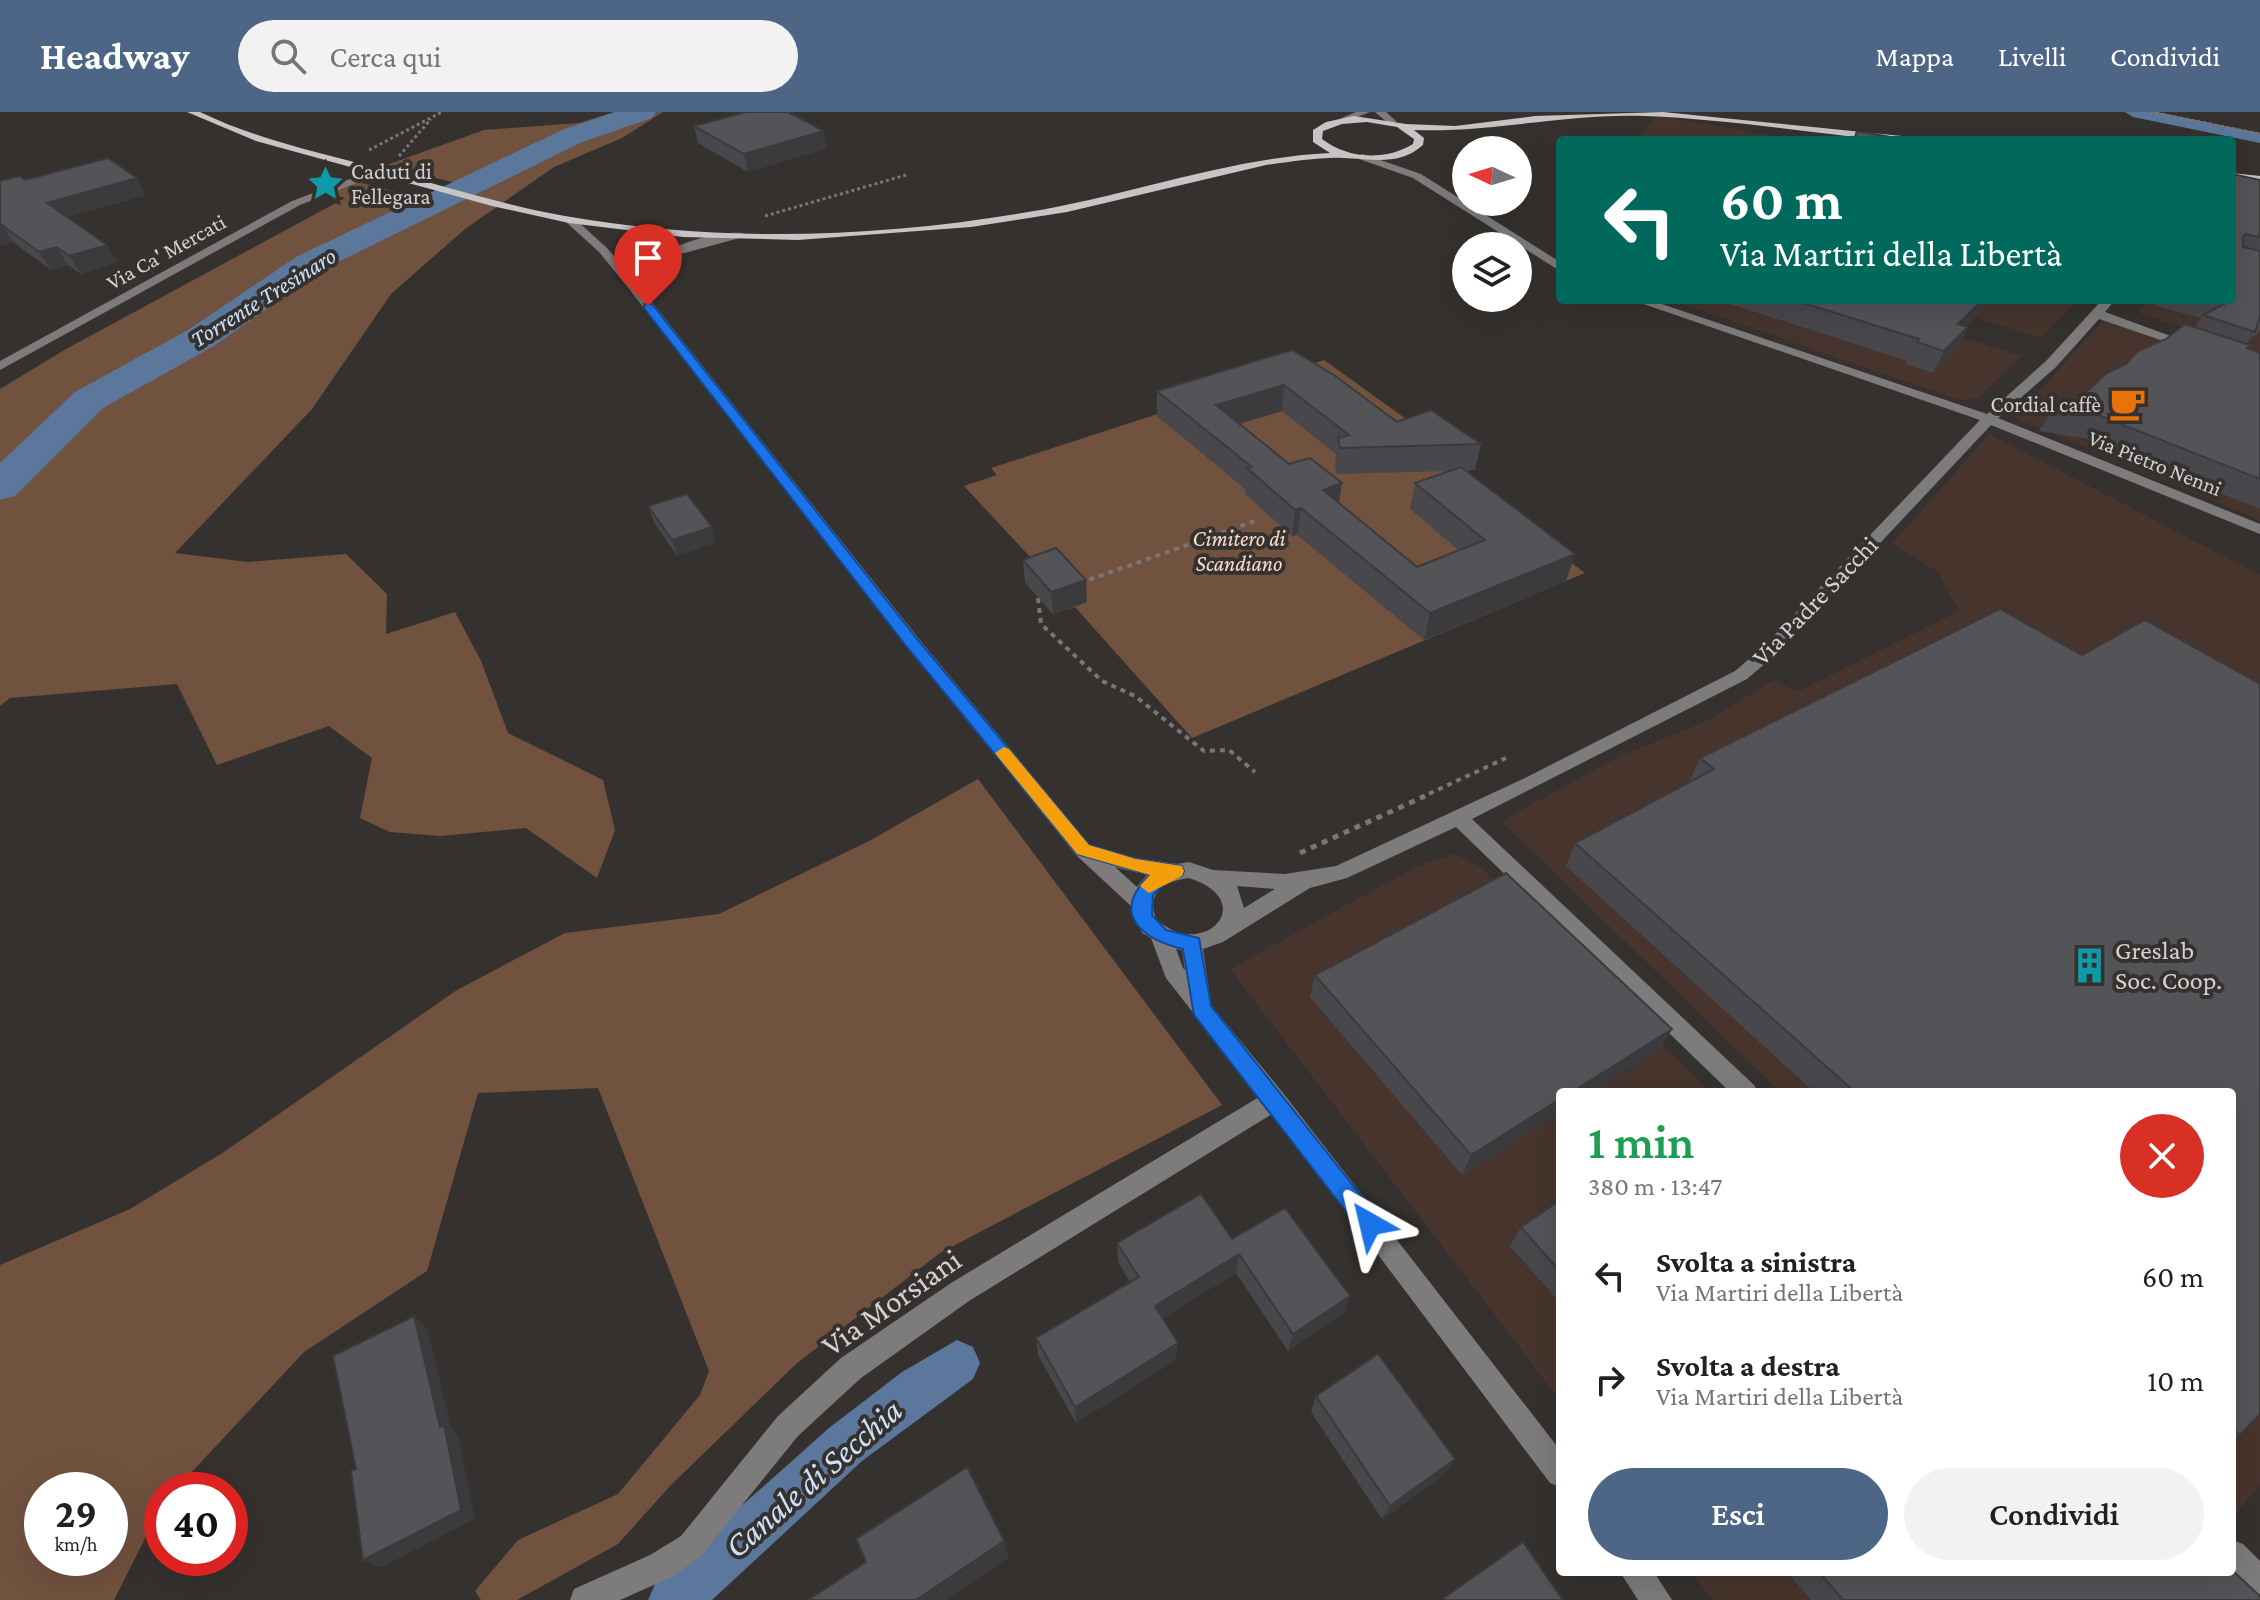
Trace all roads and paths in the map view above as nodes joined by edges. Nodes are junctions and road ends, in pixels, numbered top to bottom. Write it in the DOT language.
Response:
graph roads {
  1 [pos="192,112"];
  2 [pos="442,112"];
  3 [pos="1365,112"];
  4 [pos="1380,112"];
  5 [pos="2150,112"];
  6 [pos="431,118"];
  7 [pos="1342,120"];
  8 [pos="1392,122"];
  9 [pos="1407,127"];
  10 [pos="1455,129"];
  11 [pos="2260,134"];
  12 [pos="1872,136"];
  13 [pos="1317,140"];
  14 [pos="1415,148"];
  15 [pos="365,153"];
  16 [pos="1347,155"];
  17 [pos="399,156"];
  18 [pos="1284,157"];
  19 [pos="1363,157"];
  20 [pos="906,175"];
  21 [pos="1417,176"];
  22 [pos="2236,176"];
  23 [pos="2260,179"];
  24 [pos="355,180"];
  25 [pos="570,220"];
  26 [pos="661,231"];
  27 [pos="739,235"];
  28 [pos="656,258"];
  29 [pos="1556,264"];
  30 [pos="630,282"];
  31 [pos="1650,304"];
  32 [pos="2106,304"];
  33 [pos="2097,314"];
  34 [pos="2201,349"];
  35 [pos="0,366"];
  36 [pos="1989,419"];
  37 [pos="1255,521"];
  38 [pos="2260,529"];
  39 [pos="1072,586"];
  40 [pos="1038,598"];
  41 [pos="1506,758"];
  42 [pos="1255,772"];
  43 [pos="1460,819"];
  44 [pos="1083,850"];
  45 [pos="1291,856"];
  46 [pos="1175,871"];
  47 [pos="1216,877"];
  48 [pos="1305,881"];
  49 [pos="1141,903"];
  50 [pos="1228,928"];
  51 [pos="1161,936"];
  52 [pos="1192,944"];
  53 [pos="1201,1009"];
  54 [pos="1742,1088"];
  55 [pos="1275,1100"];
  56 [pos="1556,1468"];
  57 [pos="2236,1559"];
  58 [pos="1638,1576"];
  59 [pos="2260,1582"];
  60 [pos="585,1600"];
  61 [pos="1657,1600"];
  1 -- 25 [label="main road"];
  2 -- 6 [label="path"];
  3 -- 7 [label="street"];
  4 -- 8 [label="street"];
  5 -- 11 [label="path"];
  6 -- 15 [label="path"];
  6 -- 17 [label="path"];
  7 -- 8 [label="main road"];
  7 -- 13 [label="main road"];
  8 -- 9 [label="main road"];
  9 -- 10 [label="main road"];
  9 -- 14 [label="main road"];
  10 -- 12 [label="main road"];
  10 -- 14 [label="main road"];
  13 -- 16 [label="main road"];
  13 -- 18 [label="main road"];
  14 -- 19 [label="main road"];
  14 -- 21 [label="street"];
  16 -- 18 [label="main road"];
  16 -- 19 [label="main road"];
  18 -- 27 [label="main road"];
  19 -- 21 [label="street"];
  20 -- 27 [label="path"];
  21 -- 29 [label="street"];
  22 -- 23 [label="main road"];
  24 -- 35 [label="street, Via Ca' Mercati"];
  25 -- 26 [label="main road"];
  25 -- 30 [label="street"];
  26 -- 27 [label="main road"];
  26 -- 28 [label="street"];
  27 -- 28 [label="street"];
  28 -- 30 [label="street"];
  30 -- 44 [label="street"];
  31 -- 36 [label="street, Via Pietro Nenni"];
  32 -- 33 [label="street, Via Padre Sacchi"];
  33 -- 34 [label="street"];
  33 -- 36 [label="street, Via Padre Sacchi"];
  36 -- 38 [label="street, Via Pietro Nenni"];
  36 -- 43 [label="street, Via Padre Sacchi"];
  37 -- 39 [label="path"];
  40 -- 42 [label="path"];
  41 -- 45 [label="path"];
  43 -- 48 [label="street, Via Padre Sacchi"];
  43 -- 54 [label="street"];
  44 -- 46 [label="street"];
  44 -- 49 [label="street"];
  46 -- 47 [label="street"];
  46 -- 49 [label="street"];
  47 -- 48 [label="street, Via Padre Sacchi"];
  47 -- 50 [label="street"];
  48 -- 50 [label="street, Via Padre Sacchi"];
  49 -- 51 [label="street"];
  50 -- 52 [label="street"];
  51 -- 52 [label="street"];
  51 -- 53 [label="street"];
  52 -- 53 [label="street"];
  53 -- 55 [label="street"];
  55 -- 56 [label="street"];
  55 -- 60 [label="street, Via Morsiani"];
  57 -- 59 [label="street"];
  58 -- 61 [label="street"];
}
